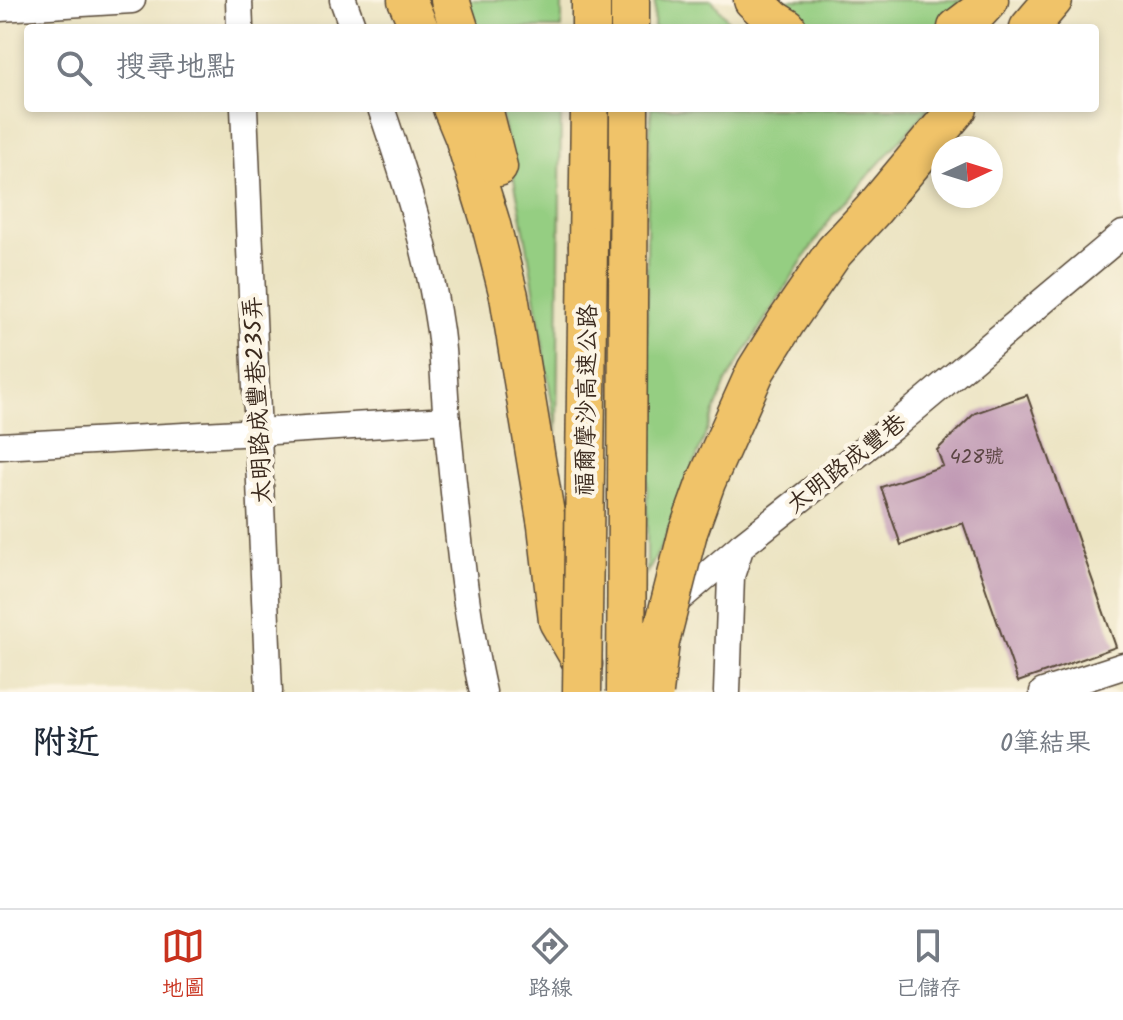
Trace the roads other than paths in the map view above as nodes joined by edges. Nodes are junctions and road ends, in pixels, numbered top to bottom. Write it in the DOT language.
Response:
graph roads {
  1 [pos="132,0"];
  2 [pos="239,0"];
  3 [pos="343,0"];
  4 [pos="407,0"];
  5 [pos="450,0"];
  6 [pos="591,0"];
  7 [pos="630,0"];
  8 [pos="753,0"];
  9 [pos="989,0"];
  10 [pos="0,8"];
  11 [pos="1033,11"];
  12 [pos="240,24"];
  13 [pos="352,24"];
  14 [pos="417,24"];
  15 [pos="458,24"];
  16 [pos="591,24"];
  17 [pos="630,24"];
  18 [pos="782,24"];
  19 [pos="962,24"];
  20 [pos="990,24"];
  21 [pos="244,112"];
  22 [pos="382,112"];
  23 [pos="453,112"];
  24 [pos="484,112"];
  25 [pos="590,112"];
  26 [pos="629,112"];
  27 [pos="955,112"];
  28 [pos="1123,234"];
  29 [pos="447,420"];
  30 [pos="258,432"];
  31 [pos="0,446"];
  32 [pos="547,526"];
  33 [pos="741,546"];
  34 [pos="1123,666"];
  35 [pos="578,683"];
  36 [pos="269,692"];
  37 [pos="483,692"];
  38 [pos="626,692"];
  39 [pos="654,692"];
  40 [pos="727,692"];
  41 [pos="1043,692"];
  1 -- 10 [label="street"];
  2 -- 12 [label="street"];
  3 -- 13 [label="street"];
  4 -- 14 [label="highway"];
  5 -- 15 [label="highway"];
  6 -- 16 [label="highway"];
  7 -- 17 [label="highway"];
  8 -- 18 [label="highway"];
  9 -- 19 [label="highway"];
  11 -- 20 [label="highway"];
  21 -- 30 [label="street, 太明路成豐巷235弄"];
  22 -- 29 [label="street"];
  23 -- 32 [label="highway"];
  24 -- 32 [label="highway"];
  25 -- 35 [label="highway, 福爾摩沙高速公路, bridge"];
  26 -- 38 [label="highway, 福爾摩沙高速公路, bridge"];
  27 -- 39 [label="highway, bridge"];
  28 -- 33 [label="street, 太明路成豐巷"];
  29 -- 30 [label="street"];
  29 -- 37 [label="street"];
  30 -- 31 [label="street"];
  30 -- 36 [label="street, 太明路成豐巷235弄"];
  32 -- 35 [label="highway"];
  33 -- 35 [label="street, 太明路成豐巷"];
  33 -- 40 [label="street"];
  34 -- 41 [label="street"];
}
